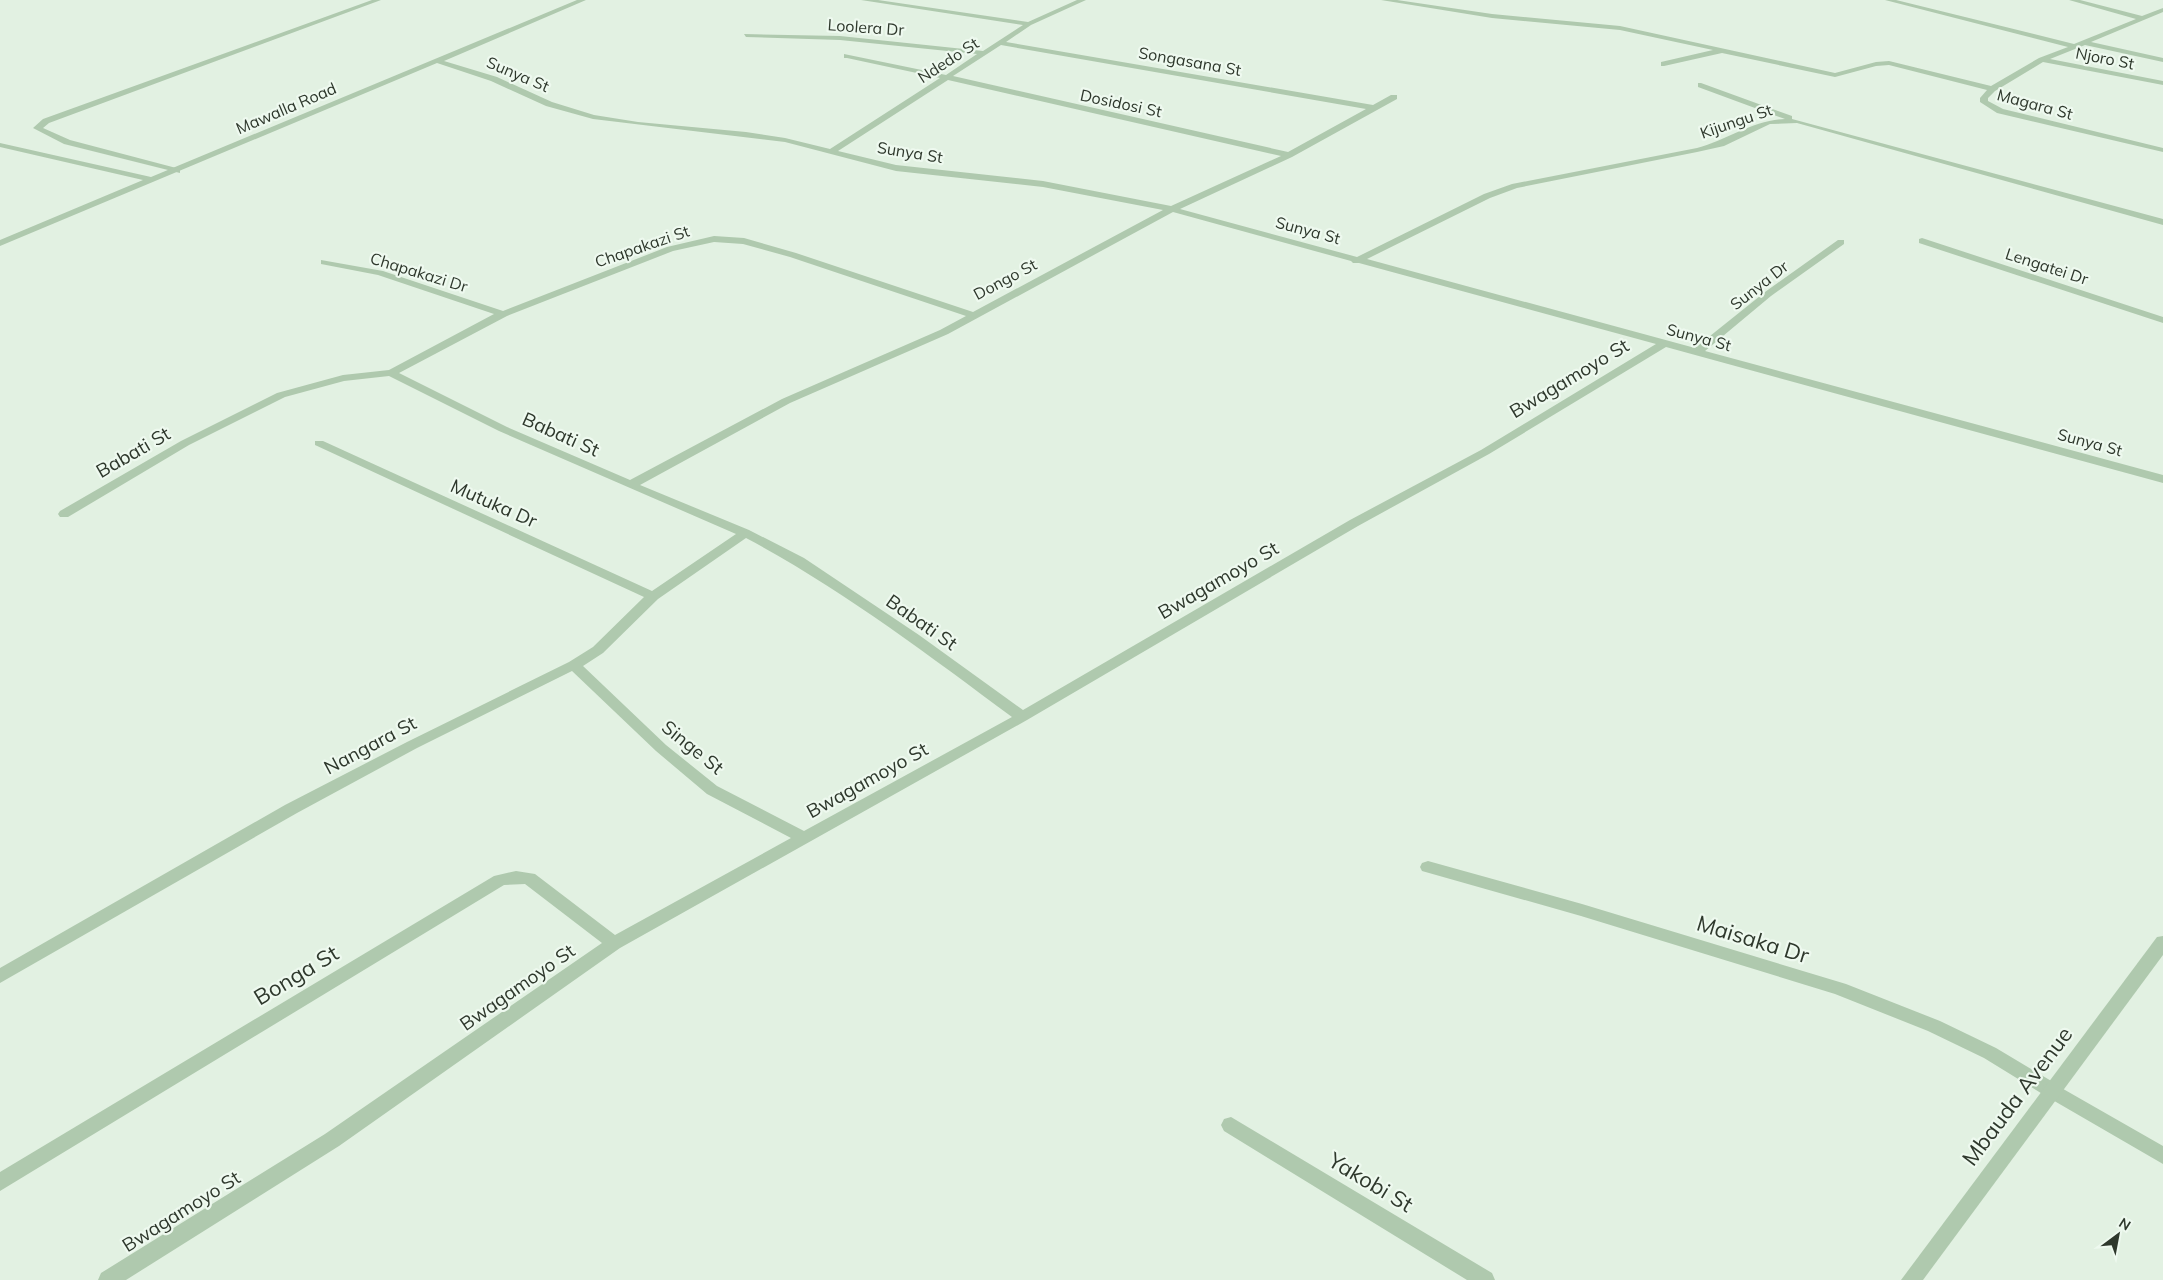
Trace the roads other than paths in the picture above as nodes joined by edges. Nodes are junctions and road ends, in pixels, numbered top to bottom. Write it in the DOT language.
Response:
graph roads {
  1 [pos="378,0"];
  2 [pos="583,0"];
  3 [pos="864,0"];
  4 [pos="1083,0"];
  5 [pos="1384,0"];
  6 [pos="1888,0"];
  7 [pos="2072,0"];
  8 [pos="2161,13"];
  9 [pos="2144,19"];
  10 [pos="1029,24"];
  11 [pos="746,35"];
  12 [pos="1000,43"];
  13 [pos="2086,43"];
  14 [pos="2077,47"];
  15 [pos="1724,50"];
  16 [pos="984,53"];
  17 [pos="847,56"];
  18 [pos="2042,60"];
  19 [pos="2163,60"];
  20 [pos="437,61"];
  21 [pos="1664,64"];
  22 [pos="949,77"];
  23 [pos="2163,84"];
  24 [pos="1701,85"];
  25 [pos="1992,89"];
  26 [pos="1394,97"];
  27 [pos="1374,108"];
  28 [pos="1797,121"];
  29 [pos="0,144"];
  30 [pos="2163,150"];
  31 [pos="831,152"];
  32 [pos="1289,155"];
  33 [pos="176,171"];
  34 [pos="152,180"];
  35 [pos="1172,210"];
  36 [pos="2163,222"];
  37 [pos="1922,241"];
  38 [pos="1841,242"];
  39 [pos="0,243"];
  40 [pos="1356,260"];
  41 [pos="324,262"];
  42 [pos="503,314"];
  43 [pos="972,315"];
  44 [pos="2163,320"];
  45 [pos="1664,344"];
  46 [pos="1696,353"];
  47 [pos="391,373"];
  48 [pos="319,444"];
  49 [pos="2163,479"];
  50 [pos="630,485"];
  51 [pos="64,514"];
  52 [pos="745,533"];
  53 [pos="653,596"];
  54 [pos="574,665"];
  55 [pos="1022,717"];
  56 [pos="804,838"];
  57 [pos="1428,866"];
  58 [pos="2163,942"];
  59 [pos="614,943"];
  60 [pos="1,975"];
  61 [pos="2051,1090"];
  62 [pos="1231,1125"];
  63 [pos="2163,1156"];
  64 [pos="0,1182"];
  65 [pos="108,1280"];
  66 [pos="1485,1280"];
  67 [pos="1912,1280"];
  1 -- 33 [label="street"];
  2 -- 20 [label="street, Mawalla Road"];
  3 -- 10 [label="street"];
  4 -- 10 [label="street, Ndedo St"];
  5 -- 15 [label="street"];
  6 -- 14 [label="street"];
  7 -- 9 [label="street"];
  8 -- 9 [label="street, Magara St"];
  9 -- 13 [label="street, Magara St"];
  10 -- 12 [label="street, Ndedo St"];
  11 -- 16 [label="street, Loolera Dr"];
  12 -- 16 [label="street, Ndedo St"];
  12 -- 27 [label="street, Songasana St"];
  13 -- 14 [label="street, Magara St"];
  13 -- 19 [label="street"];
  14 -- 18 [label="street, Magara St"];
  15 -- 21 [label="street"];
  15 -- 25 [label="street"];
  16 -- 22 [label="street, Ndedo St"];
  17 -- 22 [label="street, Dosidosi St"];
  18 -- 23 [label="street, Njoro St"];
  18 -- 25 [label="street, Magara St"];
  20 -- 31 [label="street, Sunya St"];
  20 -- 33 [label="street, Mawalla Road"];
  22 -- 31 [label="street, Ndedo St"];
  22 -- 32 [label="street, Dosidosi St"];
  24 -- 28 [label="street"];
  25 -- 30 [label="street, Magara St"];
  26 -- 27 [label="street, Dongo St"];
  27 -- 32 [label="street, Dongo St"];
  28 -- 36 [label="street, Kijungu St"];
  28 -- 40 [label="street, Kijungu St"];
  29 -- 34 [label="street"];
  31 -- 35 [label="street, Sunya St"];
  32 -- 35 [label="street, Dongo St"];
  33 -- 34 [label="street, Mawalla Road"];
  34 -- 39 [label="street, Mawalla Road"];
  35 -- 40 [label="street, Sunya St"];
  35 -- 43 [label="street, Dongo St"];
  37 -- 44 [label="street, Lengatei Dr"];
  38 -- 46 [label="street, Sunya Dr"];
  40 -- 45 [label="street, Sunya St"];
  41 -- 42 [label="street, Chapakazi Dr"];
  42 -- 43 [label="street, Chapakazi St"];
  42 -- 47 [label="street, Chapakazi St"];
  43 -- 50 [label="street, Dongo St"];
  45 -- 46 [label="street, Sunya St"];
  45 -- 55 [label="street, Bwagamoyo St"];
  46 -- 49 [label="street, Sunya St"];
  47 -- 50 [label="street, Babati St"];
  47 -- 51 [label="street, Babati St"];
  48 -- 53 [label="street, Mutuka Dr"];
  50 -- 52 [label="street, Babati St"];
  52 -- 53 [label="street, Nangara St"];
  52 -- 55 [label="street, Babati St"];
  53 -- 54 [label="street, Nangara St"];
  54 -- 56 [label="street, Singe St"];
  54 -- 60 [label="street, Nangara St"];
  55 -- 56 [label="street, Bwagamoyo St"];
  56 -- 59 [label="street, Bwagamoyo St"];
  57 -- 61 [label="street, Maisaka Dr"];
  58 -- 61 [label="street, Mbauda Avenue"];
  59 -- 64 [label="street, Bonga St"];
  59 -- 65 [label="street, Bwagamoyo St"];
  61 -- 63 [label="street, Maisaka Dr"];
  61 -- 67 [label="street, Mbauda Avenue"];
  62 -- 66 [label="street, Yakobi St"];
}
